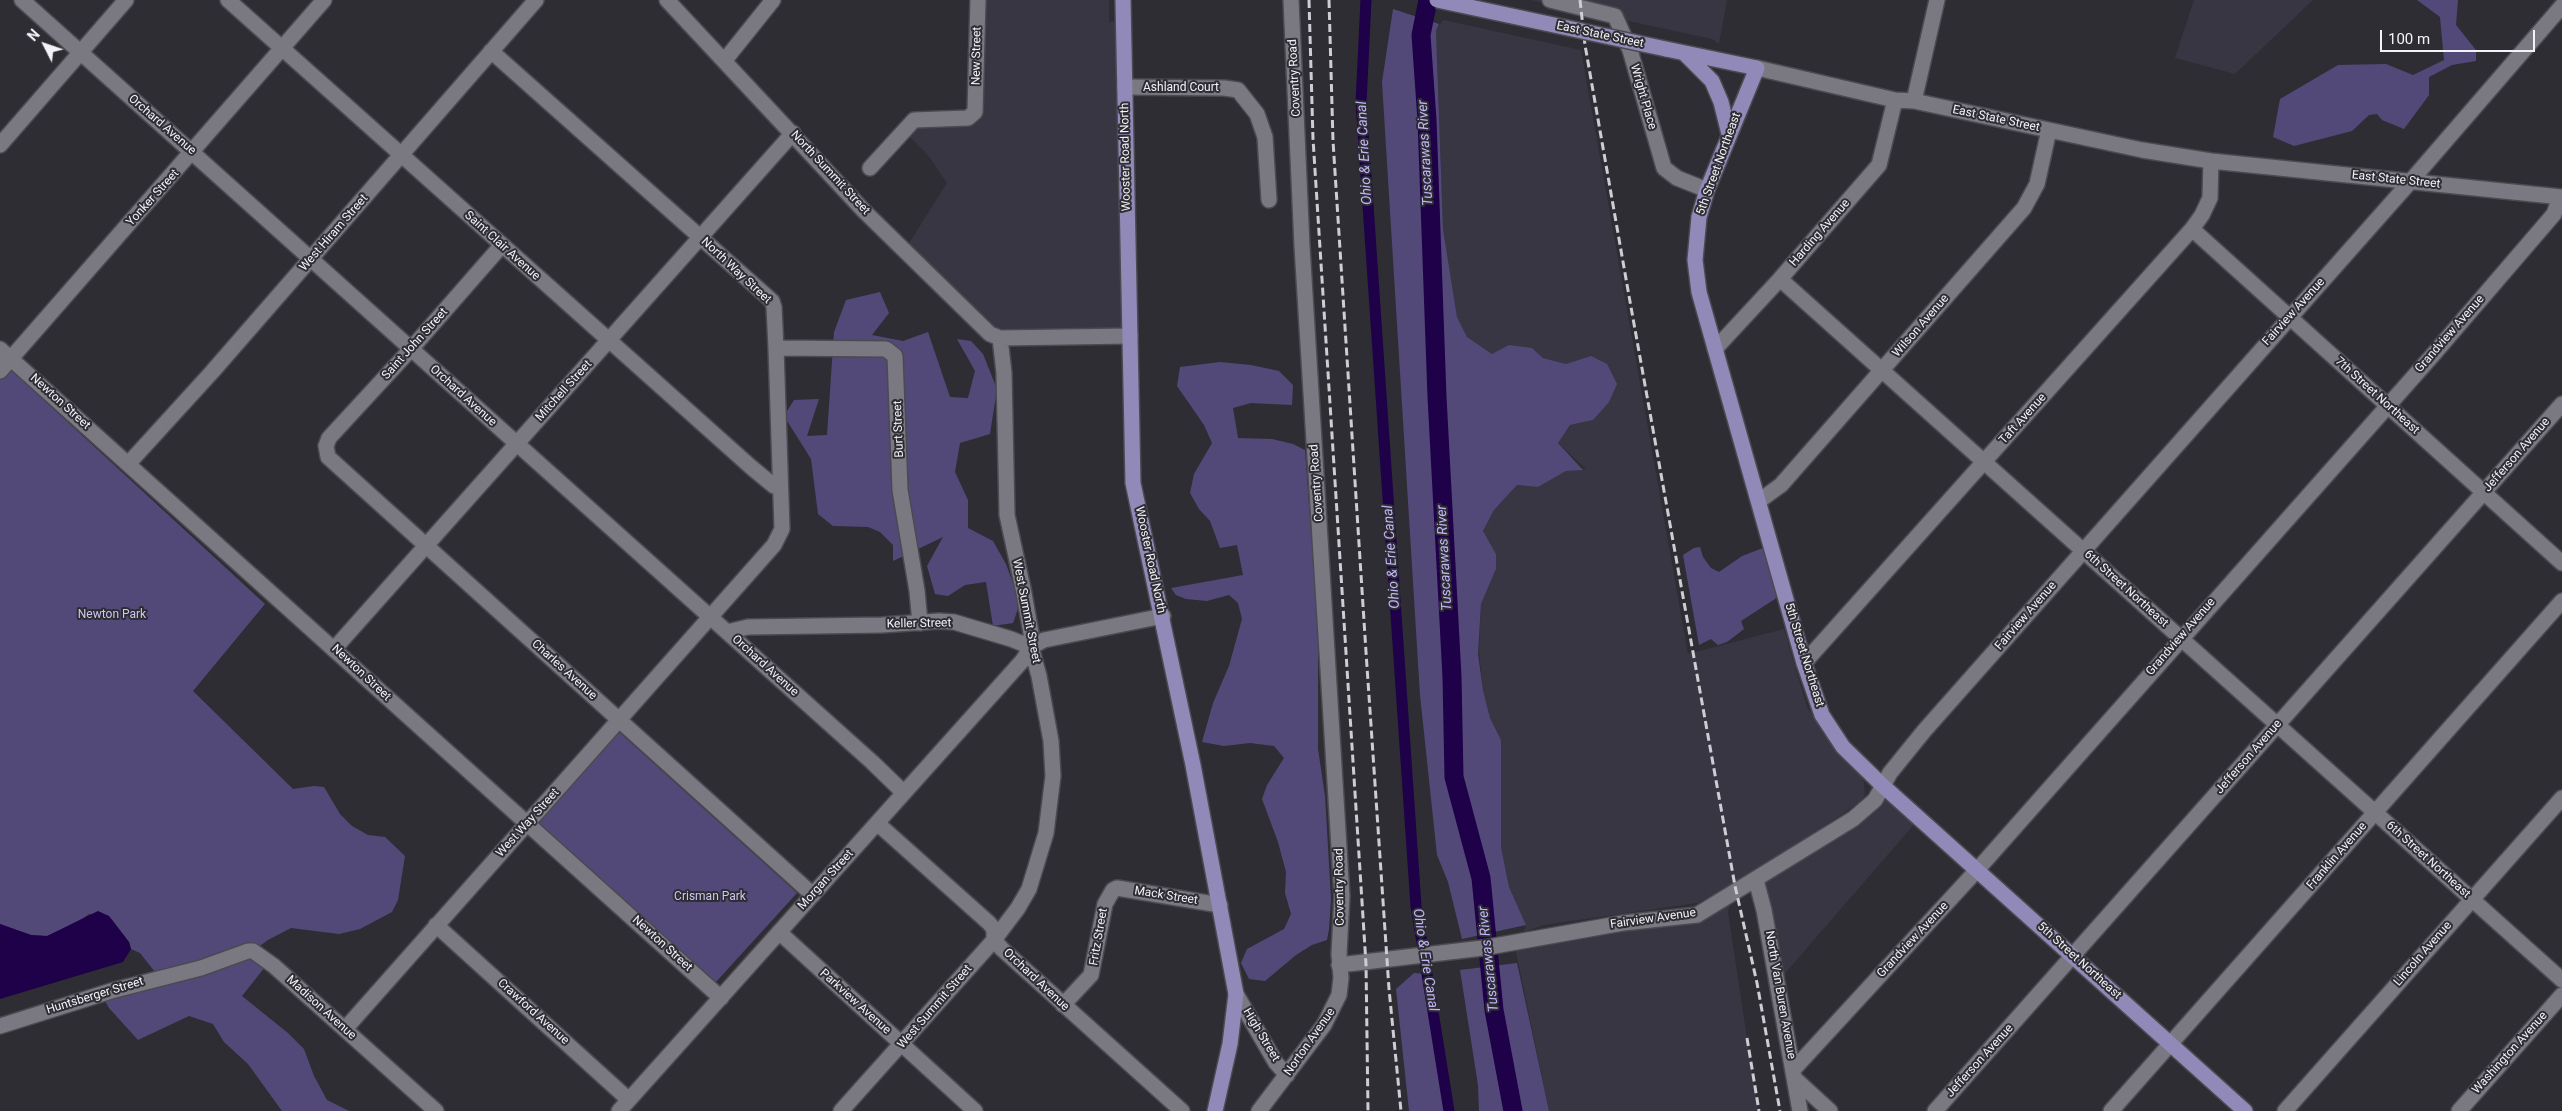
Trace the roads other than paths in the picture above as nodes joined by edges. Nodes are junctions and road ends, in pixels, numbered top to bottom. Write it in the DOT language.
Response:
graph roads {
  1 [pos="22,0"];
  2 [pos="126,0"];
  3 [pos="228,0"];
  4 [pos="324,0"];
  5 [pos="536,0"];
  6 [pos="667,0"];
  7 [pos="773,0"];
  8 [pos="978,0"];
  9 [pos="1124,0"];
  10 [pos="1291,0"];
  11 [pos="1437,0"];
  12 [pos="1550,0"];
  13 [pos="1936,0"];
  14 [pos="2562,6"];
  15 [pos="282,49"];
  16 [pos="491,51"];
  17 [pos="1683,52"];
  18 [pos="80,53"];
  19 [pos="725,60"];
  20 [pos="1757,68"];
  21 [pos="1125,87"];
  22 [pos="1895,100"];
  23 [pos="1914,101"];
  24 [pos="2049,130"];
  25 [pos="793,133"];
  26 [pos="1729,134"];
  27 [pos="0,144"];
  28 [pos="193,152"];
  29 [pos="401,155"];
  30 [pos="2211,161"];
  31 [pos="870,168"];
  32 [pos="2410,182"];
  33 [pos="1707,190"];
  34 [pos="2561,197"];
  35 [pos="1269,200"];
  36 [pos="2192,229"];
  37 [pos="701,237"];
  38 [pos="502,246"];
  39 [pos="311,260"];
  40 [pos="1780,279"];
  41 [pos="2290,317"];
  42 [pos="1130,336"];
  43 [pos="1000,338"];
  44 [pos="608,341"];
  45 [pos="776,348"];
  46 [pos="411,349"];
  47 [pos="1715,349"];
  48 [pos="5,354"];
  49 [pos="1882,370"];
  50 [pos="0,371"];
  51 [pos="2562,404"];
  52 [pos="2387,405"];
  53 [pos="327,442"];
  54 [pos="516,444"];
  55 [pos="1985,462"];
  56 [pos="129,463"];
  57 [pos="779,487"];
  58 [pos="2484,493"];
  59 [pos="1759,501"];
  60 [pos="426,546"];
  61 [pos="2083,550"];
  62 [pos="2562,563"];
  63 [pos="2562,601"];
  64 [pos="1163,616"];
  65 [pos="711,617"];
  66 [pos="920,623"];
  67 [pos="727,632"];
  68 [pos="2180,638"];
  69 [pos="1031,647"];
  70 [pos="335,648"];
  71 [pos="1804,662"];
  72 [pos="620,720"];
  73 [pos="2277,725"];
  74 [pos="1882,785"];
  75 [pos="904,793"];
  76 [pos="2562,798"];
  77 [pos="2375,812"];
  78 [pos="528,822"];
  79 [pos="877,823"];
  80 [pos="1978,869"];
  81 [pos="1756,880"];
  82 [pos="1113,890"];
  83 [pos="813,895"];
  84 [pos="2471,899"];
  85 [pos="1220,905"];
  86 [pos="436,925"];
  87 [pos="779,932"];
  88 [pos="994,940"];
  89 [pos="2074,957"];
  90 [pos="1340,965"];
  91 [pos="192,970"];
  92 [pos="2562,980"];
  93 [pos="1236,994"];
  94 [pos="2562,995"];
  95 [pos="721,998"];
  96 [pos="1063,1005"];
  97 [pos="0,1026"];
  98 [pos="345,1029"];
  99 [pos="2171,1044"];
  100 [pos="902,1045"];
  101 [pos="1794,1074"];
  102 [pos="1287,1075"];
  103 [pos="624,1105"];
  104 [pos="436,1111"];
  105 [pos="841,1111"];
  106 [pos="975,1111"];
  107 [pos="1182,1111"];
  108 [pos="1216,1111"];
  109 [pos="1259,1111"];
  110 [pos="1800,1111"];
  111 [pos="1830,1111"];
  112 [pos="1935,1111"];
  113 [pos="2111,1111"];
  114 [pos="2245,1111"];
  115 [pos="2285,1111"];
  116 [pos="2459,1111"];
  1 -- 18 [label="street, Orchard Avenue"];
  2 -- 18 [label="street"];
  3 -- 15 [label="street, Saint Clair Avenue"];
  4 -- 15 [label="street, Yonker Street"];
  5 -- 16 [label="street, West Hiram Street"];
  6 -- 19 [label="street, North Summit Street"];
  7 -- 19 [label="street"];
  8 -- 31 [label="street, New Street"];
  9 -- 21 [label="main road, Wooster Road North"];
  10 -- 90 [label="street, Coventry Road"];
  11 -- 17 [label="main road, East State Street, bridge"];
  12 -- 33 [label="street, Wright Place"];
  13 -- 23 [label="street"];
  14 -- 32 [label="street, Fairview Avenue"];
  15 -- 28 [label="street, Yonker Street"];
  15 -- 29 [label="street, Saint Clair Avenue"];
  16 -- 29 [label="street, West Hiram Street"];
  16 -- 37 [label="street, North Way Street"];
  17 -- 20 [label="main road, East State Street"];
  17 -- 26 [label="main road"];
  18 -- 27 [label="street"];
  18 -- 28 [label="street, Orchard Avenue"];
  19 -- 25 [label="street, North Summit Street"];
  20 -- 22 [label="street, East State Street"];
  20 -- 26 [label="main road, 5th Street Northeast"];
  21 -- 35 [label="street, Ashland Court"];
  21 -- 42 [label="main road, Wooster Road North"];
  22 -- 23 [label="street, East State Street"];
  22 -- 40 [label="street, Harding Avenue"];
  23 -- 24 [label="street, East State Street"];
  24 -- 30 [label="street, East State Street"];
  24 -- 49 [label="street, Wilson Avenue"];
  25 -- 37 [label="street, Mitchell Street"];
  25 -- 43 [label="street, North Summit Street"];
  26 -- 33 [label="main road, 5th Street Northeast"];
  28 -- 39 [label="street, Orchard Avenue"];
  28 -- 48 [label="street, Yonker Street"];
  29 -- 38 [label="street, Saint Clair Avenue"];
  29 -- 39 [label="street, West Hiram Street"];
  30 -- 32 [label="street, East State Street"];
  30 -- 36 [label="street, Taft Avenue"];
  32 -- 34 [label="street, East State Street"];
  32 -- 41 [label="street, Fairview Avenue"];
  33 -- 47 [label="main road, 5th Street Northeast"];
  34 -- 52 [label="street, Grandview Avenue"];
  36 -- 41 [label="street, 7th Street Northeast"];
  36 -- 55 [label="street, Taft Avenue"];
  37 -- 44 [label="street, Mitchell Street"];
  37 -- 45 [label="street, North Way Street"];
  38 -- 44 [label="street, Saint Clair Avenue"];
  38 -- 46 [label="street, Saint John Street"];
  39 -- 46 [label="street, Orchard Avenue"];
  39 -- 56 [label="street, West Hiram Street"];
  40 -- 47 [label="street, Harding Avenue"];
  40 -- 49 [label="street, 6th Street Northeast"];
  41 -- 52 [label="street, 7th Street Northeast"];
  41 -- 61 [label="street, Fairview Avenue"];
  42 -- 43 [label="street"];
  42 -- 64 [label="main road, Wooster Road North"];
  43 -- 69 [label="street, West Summit Street"];
  44 -- 54 [label="street, Mitchell Street"];
  44 -- 57 [label="street, Saint Clair Avenue"];
  45 -- 57 [label="street, North Way Street"];
  45 -- 66 [label="street, Burt Street"];
  46 -- 53 [label="street, Saint John Street"];
  46 -- 54 [label="street, Orchard Avenue"];
  47 -- 59 [label="main road, 5th Street Northeast"];
  48 -- 50 [label="street, Yonker Street"];
  48 -- 56 [label="street, Newton Street"];
  49 -- 55 [label="street, 6th Street Northeast"];
  49 -- 59 [label="street, Wilson Avenue"];
  51 -- 58 [label="street, Jefferson Avenue"];
  52 -- 58 [label="street, 7th Street Northeast"];
  52 -- 68 [label="street, Grandview Avenue"];
  53 -- 60 [label="street, Charles Avenue"];
  54 -- 60 [label="street, Mitchell Street"];
  54 -- 65 [label="street, Orchard Avenue"];
  55 -- 61 [label="street, 6th Street Northeast"];
  55 -- 71 [label="street, Taft Avenue"];
  56 -- 70 [label="street, Newton Street"];
  57 -- 65 [label="street, North Way Street"];
  58 -- 62 [label="street, 7th Street Northeast"];
  58 -- 73 [label="street, Jefferson Avenue"];
  59 -- 71 [label="main road, 5th Street Northeast"];
  60 -- 70 [label="street, Mitchell Street"];
  60 -- 72 [label="street, Charles Avenue"];
  61 -- 68 [label="street, 6th Street Northeast"];
  61 -- 74 [label="street, Fairview Avenue"];
  63 -- 77 [label="street, Franklin Avenue"];
  64 -- 69 [label="street"];
  64 -- 85 [label="main road, Wooster Road North"];
  65 -- 67 [label="street, Orchard Avenue"];
  65 -- 72 [label="street, West Way Street"];
  66 -- 67 [label="street, Keller Street"];
  66 -- 69 [label="street, Keller Street"];
  67 -- 75 [label="street, Orchard Avenue"];
  68 -- 73 [label="street, 6th Street Northeast"];
  68 -- 80 [label="street, Grandview Avenue"];
  69 -- 75 [label="street, Morgan Street"];
  69 -- 88 [label="street, West Summit Street"];
  70 -- 78 [label="street, Newton Street"];
  71 -- 74 [label="main road, 5th Street Northeast"];
  72 -- 78 [label="street, West Way Street"];
  72 -- 83 [label="street, Charles Avenue"];
  73 -- 77 [label="street, 6th Street Northeast"];
  73 -- 89 [label="street, Jefferson Avenue"];
  74 -- 80 [label="main road, 5th Street Northeast"];
  74 -- 81 [label="street, Fairview Avenue"];
  75 -- 79 [label="street, Morgan Street"];
  76 -- 84 [label="street, Lincoln Avenue"];
  77 -- 84 [label="street, 6th Street Northeast"];
  77 -- 99 [label="street, Franklin Avenue"];
  78 -- 86 [label="street, West Way Street"];
  78 -- 95 [label="street, Newton Street"];
  79 -- 83 [label="street, Morgan Street"];
  79 -- 88 [label="street, Orchard Avenue"];
  80 -- 89 [label="main road, 5th Street Northeast"];
  80 -- 101 [label="street, Grandview Avenue"];
  81 -- 90 [label="street, Fairview Avenue"];
  81 -- 101 [label="street, North Van Buren Avenue"];
  82 -- 85 [label="street, Mack Street"];
  82 -- 96 [label="street, Fritz Street"];
  83 -- 87 [label="street, Morgan Street"];
  84 -- 92 [label="street, 6th Street Northeast"];
  84 -- 115 [label="street, Lincoln Avenue"];
  85 -- 93 [label="main road, Wooster Road North"];
  86 -- 98 [label="street, West Way Street"];
  86 -- 103 [label="street, Crawford Avenue"];
  87 -- 95 [label="street, Morgan Street"];
  87 -- 100 [label="street, Parkview Avenue"];
  88 -- 96 [label="street, Orchard Avenue"];
  88 -- 100 [label="street, West Summit Street"];
  89 -- 99 [label="main road, 5th Street Northeast"];
  89 -- 112 [label="street, Jefferson Avenue"];
  90 -- 102 [label="street, Norton Avenue"];
  91 -- 97 [label="street, Huntsberger Street"];
  91 -- 98 [label="street, Madison Avenue"];
  93 -- 102 [label="street, High Street"];
  93 -- 108 [label="main road, Wooster Road North"];
  94 -- 116 [label="street, Washington Avenue"];
  95 -- 103 [label="street, Morgan Street"];
  96 -- 107 [label="street, Orchard Avenue"];
  98 -- 104 [label="street, Madison Avenue"];
  99 -- 113 [label="street, Franklin Avenue"];
  99 -- 114 [label="main road, 5th Street Northeast"];
  100 -- 105 [label="street, West Summit Street"];
  100 -- 106 [label="street, Parkview Avenue"];
  101 -- 110 [label="street, North Van Buren Avenue"];
  101 -- 111 [label="street"];
  102 -- 109 [label="street, Norton Avenue"];
}
